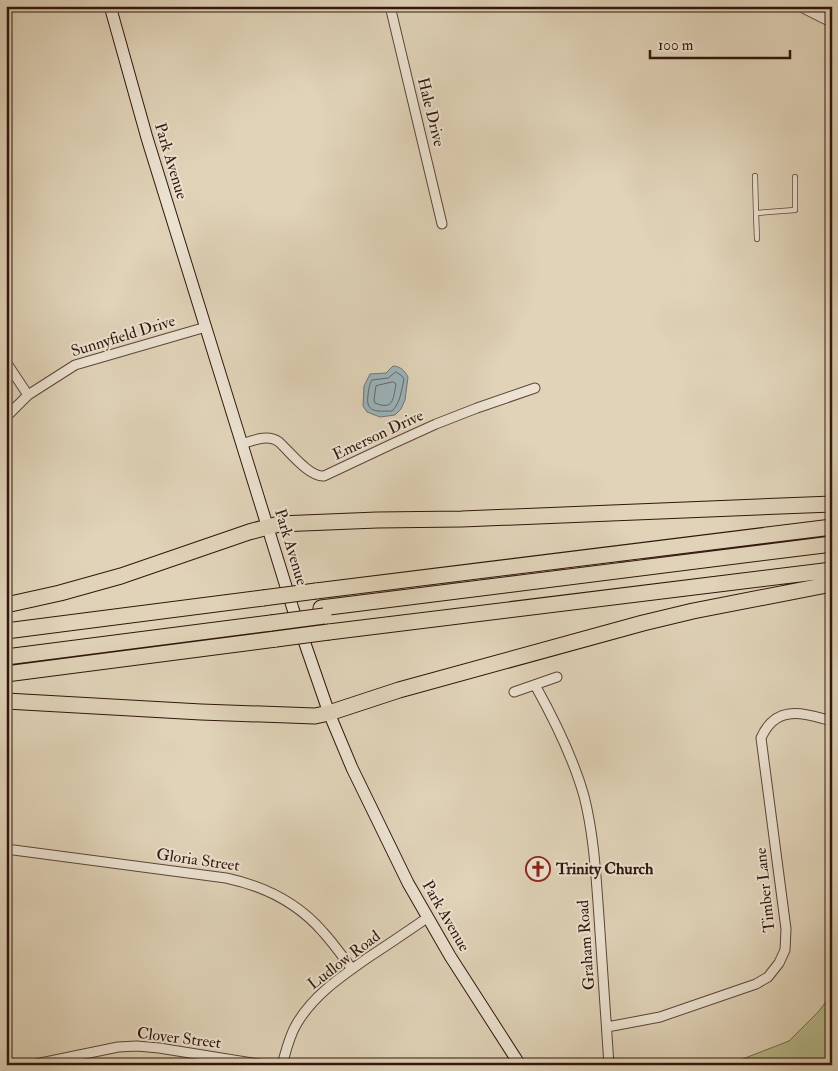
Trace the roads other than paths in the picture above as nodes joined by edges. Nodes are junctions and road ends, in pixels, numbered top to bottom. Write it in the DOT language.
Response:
graph roads {
  1 [pos="110,6"];
  2 [pos="390,6"];
  3 [pos="800,6"];
  4 [pos="832,22"];
  5 [pos="755,176"];
  6 [pos="795,177"];
  7 [pos="756,213"];
  8 [pos="442,224"];
  9 [pos="757,239"];
  10 [pos="206,327"];
  11 [pos="6,362"];
  12 [pos="535,388"];
  13 [pos="28,395"];
  14 [pos="6,417"];
  15 [pos="242,444"];
  16 [pos="832,504"];
  17 [pos="268,526"];
  18 [pos="832,527"];
  19 [pos="832,544"];
  20 [pos="832,553"];
  21 [pos="832,570"];
  22 [pos="832,584"];
  23 [pos="6,605"];
  24 [pos="323,612"];
  25 [pos="270,618"];
  26 [pos="6,631"];
  27 [pos="6,647"];
  28 [pos="6,657"];
  29 [pos="6,674"];
  30 [pos="557,677"];
  31 [pos="535,685"];
  32 [pos="514,692"];
  33 [pos="6,701"];
  34 [pos="329,713"];
  35 [pos="832,721"];
  36 [pos="6,849"];
  37 [pos="427,918"];
  38 [pos="352,969"];
  39 [pos="607,1027"];
  40 [pos="31,1065"];
  41 [pos="264,1065"];
  42 [pos="282,1065"];
  43 [pos="520,1065"];
  44 [pos="609,1065"];
  1 -- 10 [label="main road, Park Avenue"];
  2 -- 8 [label="street, Hale Drive"];
  3 -- 4 [label="street"];
  5 -- 7 [label="lane"];
  6 -- 7 [label="lane"];
  7 -- 9 [label="lane"];
  10 -- 13 [label="street, Sunnyfield Drive"];
  10 -- 15 [label="main road, Park Avenue"];
  11 -- 13 [label="street"];
  12 -- 15 [label="street, Emerson Drive"];
  13 -- 14 [label="street, Sunnyfield Drive"];
  15 -- 17 [label="main road, Park Avenue"];
  16 -- 17 [label="highway"];
  17 -- 23 [label="highway"];
  17 -- 34 [label="main road, Park Avenue"];
  18 -- 26 [label="highway, bridge"];
  19 -- 24 [label="highway"];
  20 -- 24 [label="highway"];
  21 -- 29 [label="highway, bridge"];
  22 -- 34 [label="highway"];
  24 -- 25 [label="highway, bridge"];
  25 -- 27 [label="highway"];
  25 -- 28 [label="highway"];
  30 -- 31 [label="street"];
  31 -- 32 [label="street"];
  31 -- 39 [label="street, Graham Road"];
  33 -- 34 [label="highway"];
  34 -- 37 [label="main road, Park Avenue"];
  35 -- 39 [label="street, Timber Lane"];
  36 -- 38 [label="street, Gloria Street"];
  37 -- 38 [label="street, Ludlow Road"];
  37 -- 43 [label="main road, Park Avenue"];
  38 -- 42 [label="street, Ludlow Road"];
  39 -- 44 [label="street, Graham Road"];
  40 -- 41 [label="street, Clover Street"];
}
